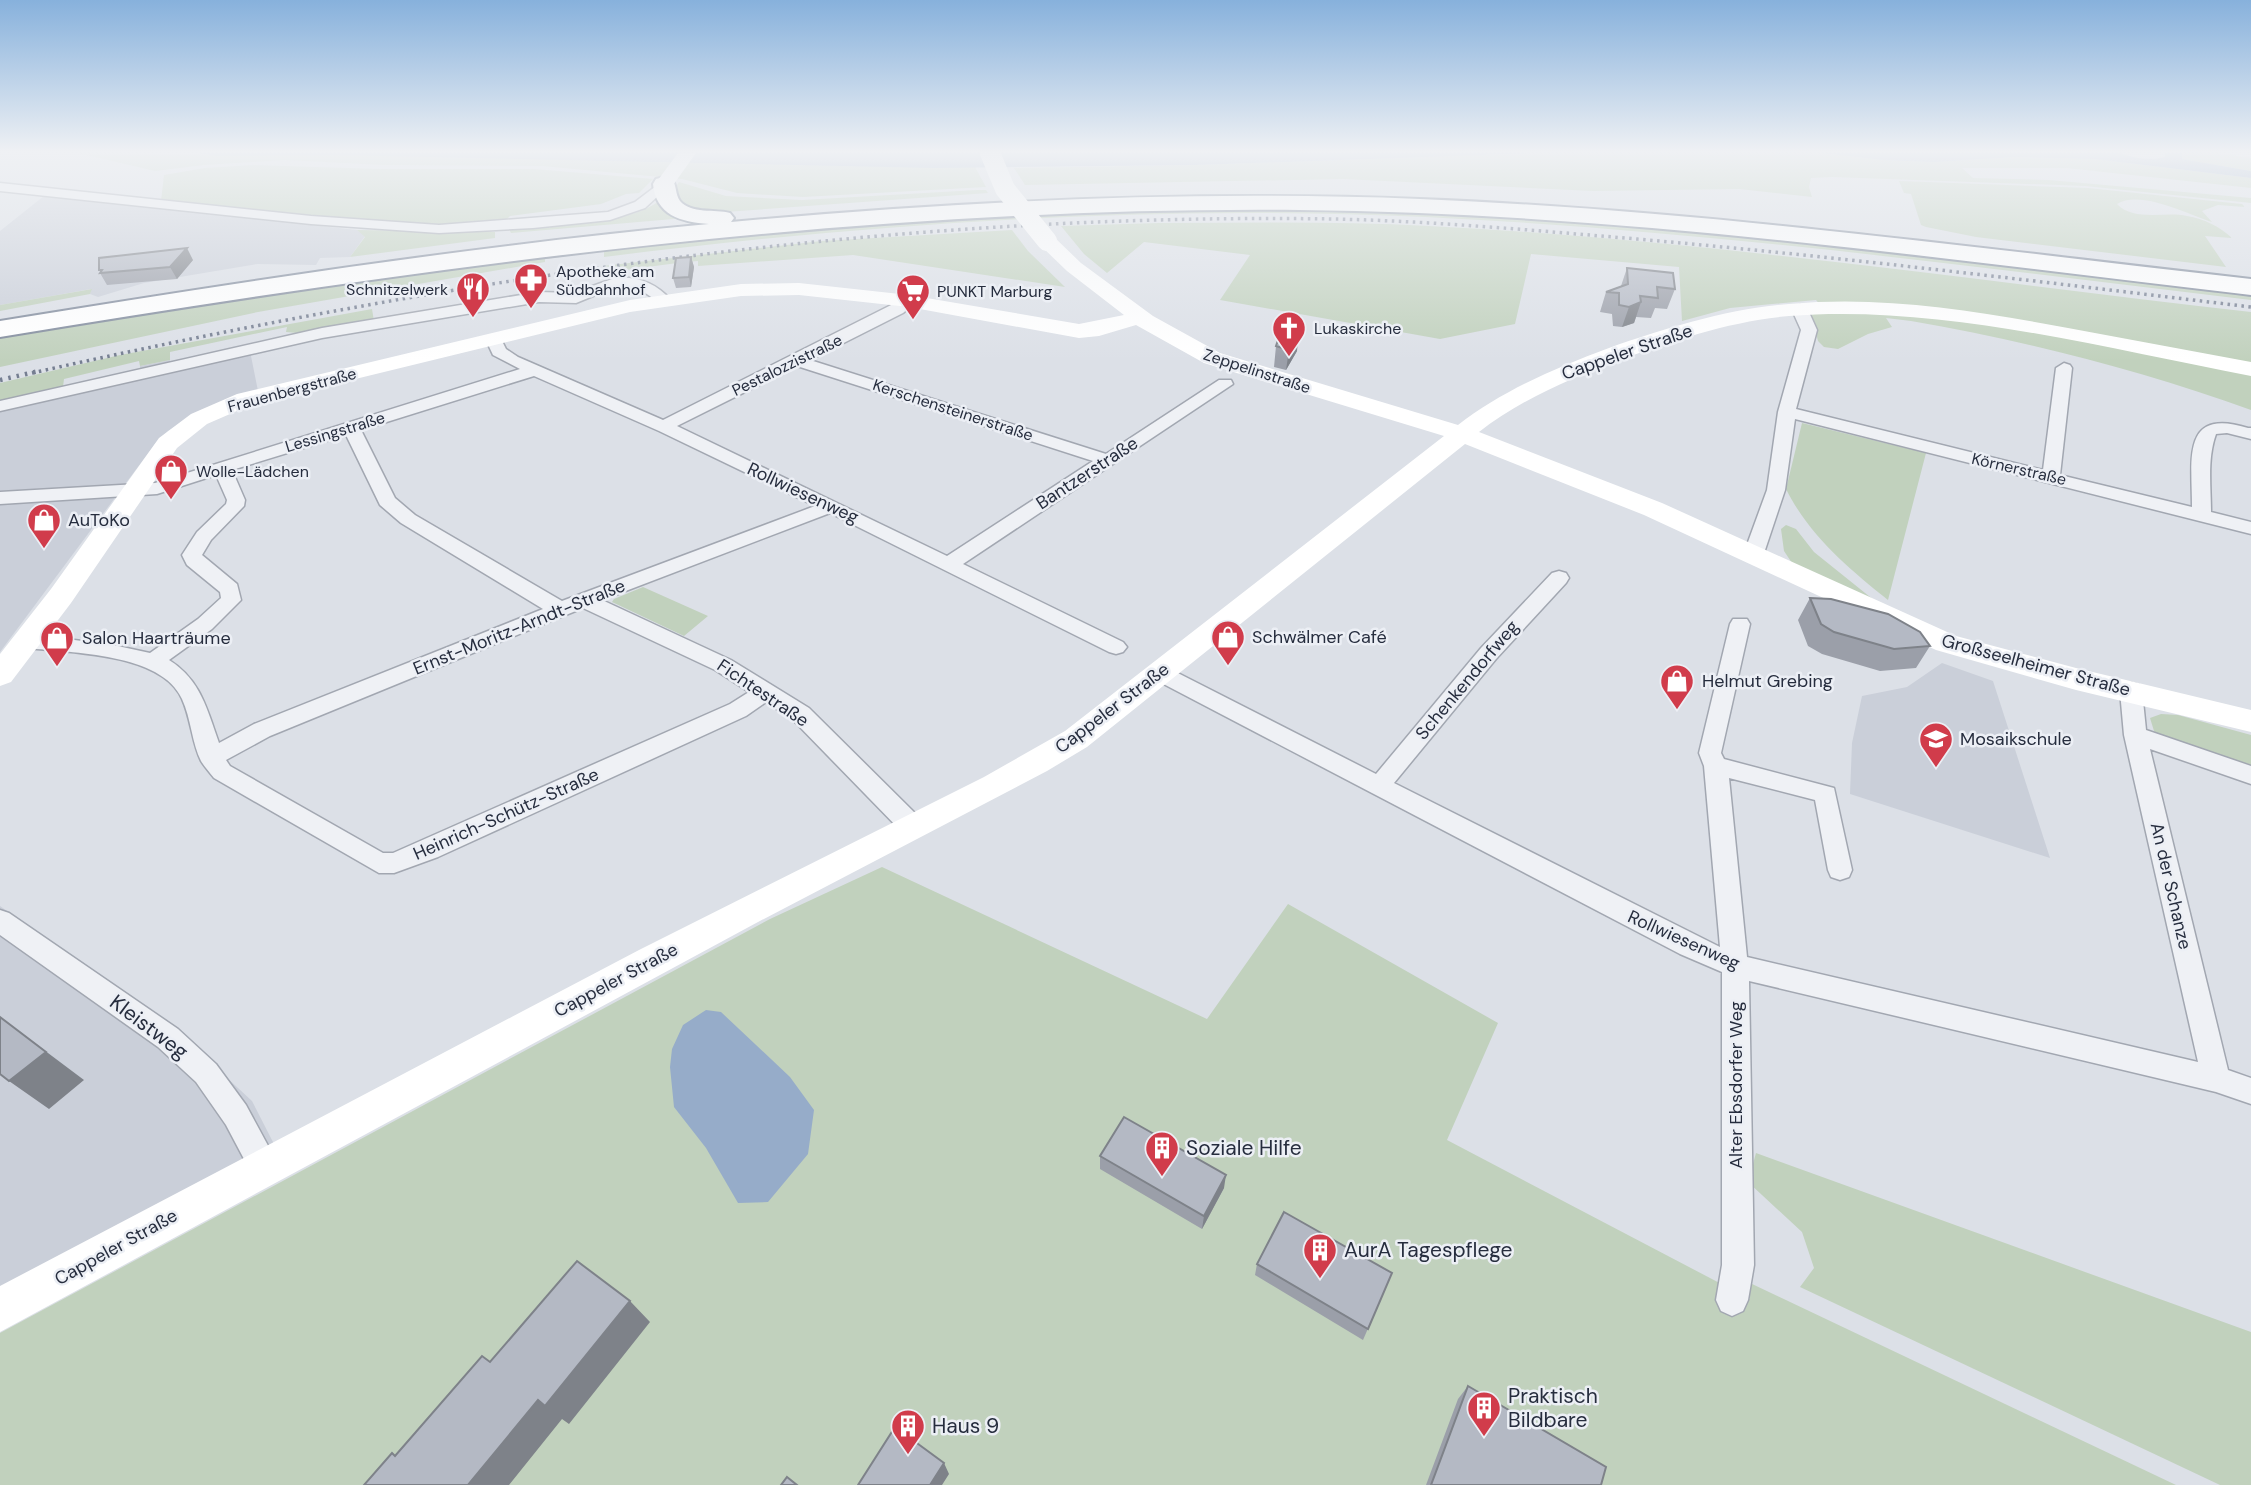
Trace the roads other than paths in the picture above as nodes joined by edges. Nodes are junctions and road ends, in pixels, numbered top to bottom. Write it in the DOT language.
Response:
graph roads {
  1 [pos="344,222"];
  2 [pos="549,222"];
  3 [pos="713,222"];
  4 [pos="818,222"];
  5 [pos="1032,222"];
  6 [pos="1665,222"];
  7 [pos="1760,222"];
  8 [pos="1919,228"];
  9 [pos="2029,252"];
  10 [pos="2251,278"];
  11 [pos="2251,288"];
  12 [pos="909,300"];
  13 [pos="581,303"];
  14 [pos="1810,309"];
  15 [pos="1140,317"];
  16 [pos="0,319"];
  17 [pos="0,329"];
  18 [pos="494,340"];
  19 [pos="798,360"];
  20 [pos="2064,368"];
  21 [pos="2251,369"];
  22 [pos="535,370"];
  23 [pos="1225,384"];
  24 [pos="0,406"];
  25 [pos="1787,412"];
  26 [pos="663,426"];
  27 [pos="351,427"];
  28 [pos="1461,434"];
  29 [pos="2251,434"];
  30 [pos="1107,460"];
  31 [pos="222,468"];
  32 [pos="2051,476"];
  33 [pos="134,490"];
  34 [pos="0,498"];
  35 [pos="831,506"];
  36 [pos="2202,514"];
  37 [pos="2251,528"];
  38 [pos="1754,553"];
  39 [pos="950,563"];
  40 [pos="1559,578"];
  41 [pos="584,600"];
  42 [pos="561,610"];
  43 [pos="1740,624"];
  44 [pos="28,641"];
  45 [pos="1116,647"];
  46 [pos="153,661"];
  47 [pos="1160,673"];
  48 [pos="0,675"];
  49 [pos="765,691"];
  50 [pos="2131,691"];
  51 [pos="2251,721"];
  52 [pos="2135,735"];
  53 [pos="211,758"];
  54 [pos="1716,766"];
  55 [pos="2251,775"];
  56 [pos="1379,786"];
  57 [pos="913,827"];
  58 [pos="1840,870"];
  59 [pos="0,921"];
  60 [pos="1735,965"];
  61 [pos="2216,1079"];
  62 [pos="2251,1091"];
  63 [pos="264,1166"];
  64 [pos="1732,1300"];
  65 [pos="0,1310"];
  1 -- 2 [label="street"];
  3 -- 16 [label="highway"];
  4 -- 17 [label="highway"];
  5 -- 15 [label="main road, Zeppelinstraße, bridge"];
  6 -- 11 [label="highway"];
  7 -- 9 [label="highway"];
  8 -- 9 [label="highway"];
  9 -- 10 [label="highway"];
  12 -- 13 [label="main road, Frauenbergstraße"];
  12 -- 15 [label="main road"];
  12 -- 19 [label="street, Pestalozzistraße"];
  13 -- 18 [label="main road, Frauenbergstraße"];
  13 -- 24 [label="street, Frauenbergstraße"];
  14 -- 21 [label="main road, Cappeler Straße"];
  14 -- 25 [label="street"];
  14 -- 28 [label="main road, Cappeler Straße"];
  15 -- 28 [label="main road, Zeppelinstraße"];
  18 -- 22 [label="street, Rollwiesenweg"];
  18 -- 33 [label="main road, Frauenbergstraße"];
  19 -- 26 [label="street, Pestalozzistraße"];
  19 -- 30 [label="street, Kerschensteinerstraße"];
  20 -- 32 [label="street"];
  22 -- 26 [label="street, Rollwiesenweg"];
  22 -- 27 [label="street, Lessingstraße"];
  23 -- 30 [label="street, Bantzerstraße"];
  25 -- 32 [label="street, Körnerstraße"];
  25 -- 38 [label="street"];
  26 -- 35 [label="street, Rollwiesenweg"];
  27 -- 31 [label="street, Lessingstraße"];
  27 -- 42 [label="street"];
  28 -- 38 [label="main road, Zeppelinstraße"];
  28 -- 47 [label="main road, Cappeler Straße"];
  29 -- 36 [label="street"];
  30 -- 39 [label="street, Bantzerstraße"];
  31 -- 33 [label="street, Lessingstraße"];
  31 -- 46 [label="street"];
  32 -- 36 [label="street, Körnerstraße"];
  33 -- 34 [label="street, Lessingstraße"];
  33 -- 44 [label="main road, Frauenbergstraße"];
  35 -- 39 [label="street, Rollwiesenweg"];
  35 -- 41 [label="street, Ernst-Moritz-Arndt-Straße"];
  36 -- 37 [label="street, Körnerstraße"];
  38 -- 50 [label="main road, Großseelheimer Straße"];
  39 -- 45 [label="street, Rollwiesenweg"];
  40 -- 56 [label="street, Schenkendorfweg"];
  41 -- 42 [label="street, Ernst-Moritz-Arndt-Straße"];
  41 -- 49 [label="street, Fichtestraße"];
  42 -- 53 [label="street, Ernst-Moritz-Arndt-Straße"];
  43 -- 54 [label="street, Alter Ebsdorfer Weg"];
  44 -- 46 [label="street"];
  44 -- 48 [label="main road, Frauenbergstraße"];
  46 -- 53 [label="street"];
  47 -- 56 [label="street, Rollwiesenweg"];
  47 -- 57 [label="main road, Cappeler Straße"];
  49 -- 53 [label="street, Heinrich-Schütz-Straße"];
  49 -- 57 [label="street, Fichtestraße"];
  50 -- 51 [label="main road, Großseelheimer Straße"];
  50 -- 52 [label="street, An der Schanze"];
  52 -- 55 [label="street"];
  52 -- 61 [label="street, An der Schanze"];
  54 -- 58 [label="street"];
  54 -- 60 [label="street, Alter Ebsdorfer Weg"];
  56 -- 60 [label="street, Rollwiesenweg"];
  57 -- 63 [label="main road, Cappeler Straße"];
  59 -- 63 [label="street, Kleistweg"];
  60 -- 61 [label="street, Rollwiesenweg"];
  60 -- 64 [label="street, Alter Ebsdorfer Weg"];
  61 -- 62 [label="street, Rollwiesenweg"];
  63 -- 65 [label="main road, Cappeler Straße"];
}
